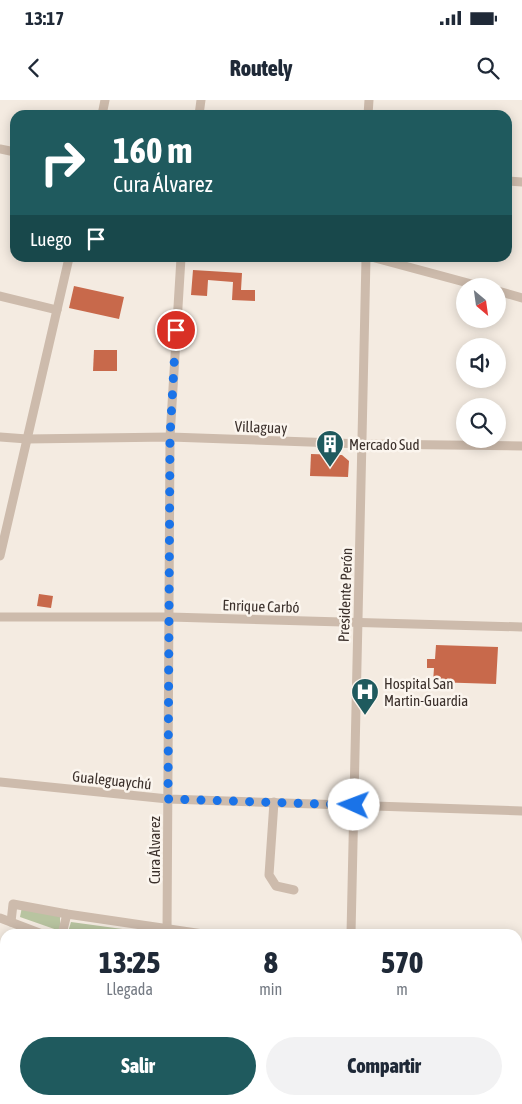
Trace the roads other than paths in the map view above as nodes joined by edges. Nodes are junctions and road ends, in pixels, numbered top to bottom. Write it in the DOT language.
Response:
graph roads {
  1 [pos="68,262"];
  2 [pos="181,262"];
  3 [pos="366,262"];
  4 [pos="390,262"];
  5 [pos="456,280"];
  6 [pos="506,293"];
  7 [pos="0,296"];
  8 [pos="522,298"];
  9 [pos="57,310"];
  10 [pos="0,437"];
  11 [pos="170,437"];
  12 [pos="27,439"];
  13 [pos="363,444"];
  14 [pos="522,446"];
  15 [pos="0,556"];
  16 [pos="0,617"];
  17 [pos="170,617"];
  18 [pos="358,623"];
  19 [pos="522,627"];
  20 [pos="0,782"];
  21 [pos="168,799"];
  22 [pos="274,802"];
  23 [pos="354,805"];
  24 [pos="522,811"];
  25 [pos="294,890"];
  26 [pos="67,914"];
  27 [pos="0,918"];
  28 [pos="11,922"];
  29 [pos="29,929"];
  30 [pos="63,929"];
  31 [pos="150,929"];
  32 [pos="167,929"];
  33 [pos="351,929"];
  1 -- 9 [label="street"];
  2 -- 11 [label="street, Cura Álvarez"];
  3 -- 13 [label="street, Presidente Perón"];
  4 -- 5 [label="street"];
  6 -- 8 [label="street"];
  7 -- 9 [label="street"];
  9 -- 12 [label="street"];
  10 -- 12 [label="street, Villaguay"];
  11 -- 12 [label="street, Villaguay"];
  11 -- 13 [label="street, Villaguay"];
  11 -- 17 [label="street, Cura Álvarez"];
  12 -- 15 [label="street"];
  13 -- 14 [label="street, Villaguay"];
  13 -- 18 [label="street, Presidente Perón"];
  16 -- 17 [label="street, Enrique Carbó"];
  17 -- 18 [label="street, Enrique Carbó"];
  17 -- 21 [label="street, Cura Álvarez"];
  18 -- 19 [label="street, Enrique Carbó"];
  18 -- 23 [label="street, Presidente Perón"];
  20 -- 21 [label="street, Gualeguaychú"];
  21 -- 22 [label="street, Gualeguaychú"];
  21 -- 32 [label="street, Cura Álvarez"];
  22 -- 23 [label="street, Gualeguaychú"];
  22 -- 25 [label="street"];
  23 -- 24 [label="street, Gualeguaychú"];
  23 -- 33 [label="street, Presidente Perón"];
  26 -- 28 [label="street"];
  26 -- 30 [label="street"];
  26 -- 31 [label="street"];
  27 -- 28 [label="street"];
  28 -- 29 [label="street"];
}
